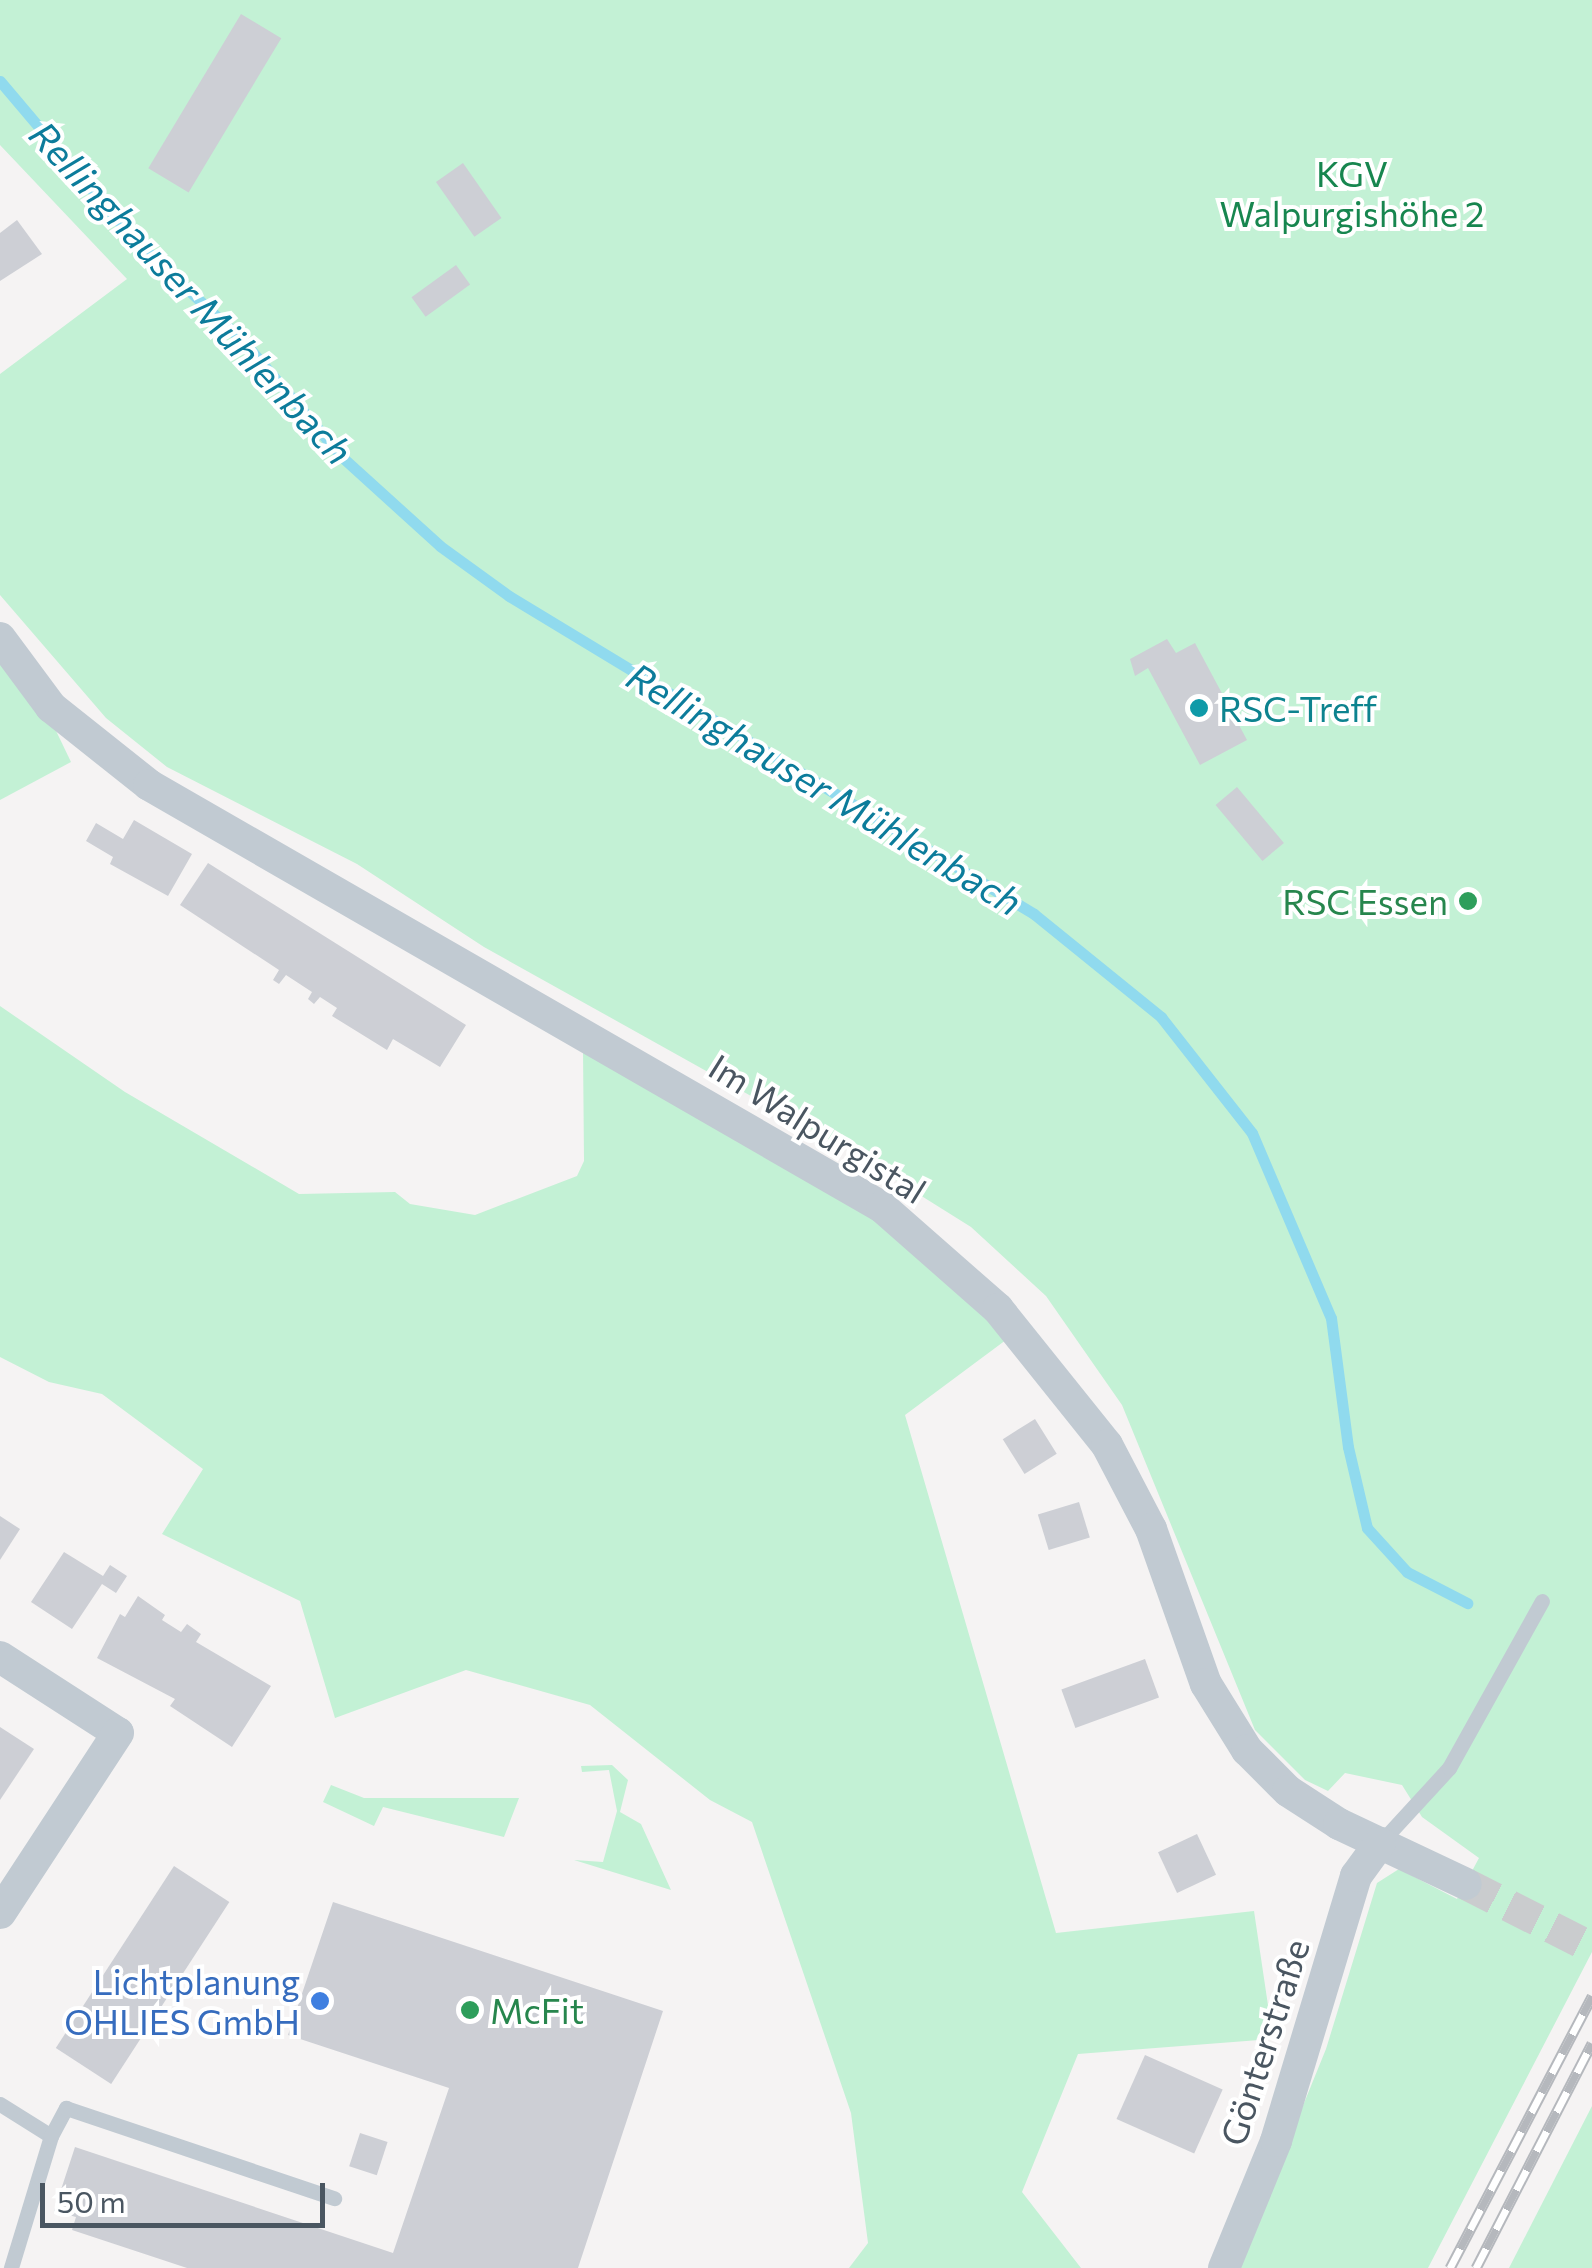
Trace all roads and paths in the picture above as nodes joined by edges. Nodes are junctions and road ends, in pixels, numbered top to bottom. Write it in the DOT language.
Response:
graph roads {
  1 [pos="0,638"];
  2 [pos="1542,1601"];
  3 [pos="0,1657"];
  4 [pos="1380,1842"];
  5 [pos="1466,1884"];
  6 [pos="0,1913"];
  7 [pos="0,2104"];
  8 [pos="51,2136"];
  9 [pos="334,2198"];
  10 [pos="11,2268"];
  11 [pos="1224,2268"];
  1 -- 4 [label="street, Im Walpurgistal"];
  2 -- 4 [label="lane"];
  3 -- 6 [label="street"];
  4 -- 5 [label="street, Im Walpurgistal"];
  4 -- 11 [label="street, Gönterstraße"];
  7 -- 8 [label="lane"];
  8 -- 9 [label="lane"];
  8 -- 10 [label="lane"];
}
